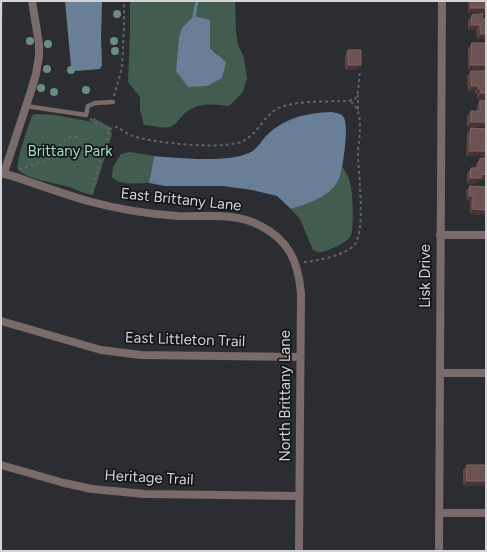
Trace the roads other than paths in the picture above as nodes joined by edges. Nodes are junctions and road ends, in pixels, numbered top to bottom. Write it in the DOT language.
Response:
graph roads {
  1 [pos="32,1"];
  2 [pos="442,1"];
  3 [pos="113,102"];
  4 [pos="26,106"];
  5 [pos="3,173"];
  6 [pos="486,234"];
  7 [pos="440,235"];
  8 [pos="284,245"];
  9 [pos="1,321"];
  10 [pos="300,357"];
  11 [pos="440,373"];
  12 [pos="486,373"];
  13 [pos="1,467"];
  14 [pos="299,496"];
  15 [pos="486,513"];
  16 [pos="440,514"];
  17 [pos="299,551"];
  18 [pos="439,551"];
  1 -- 4 [label="street"];
  2 -- 7 [label="street, Lisk Drive"];
  3 -- 4 [label="lane"];
  4 -- 5 [label="street"];
  5 -- 8 [label="street, East Brittany Lane"];
  6 -- 7 [label="street"];
  7 -- 11 [label="street, Lisk Drive"];
  8 -- 10 [label="street, North Brittany Lane"];
  9 -- 10 [label="street, East Littleton Trail"];
  10 -- 14 [label="street, North Brittany Lane"];
  11 -- 12 [label="street"];
  11 -- 16 [label="street, Lisk Drive"];
  13 -- 14 [label="street, Heritage Trail"];
  14 -- 17 [label="street, North Brittany Lane"];
  15 -- 16 [label="street"];
  16 -- 18 [label="street, Lisk Drive"];
}
